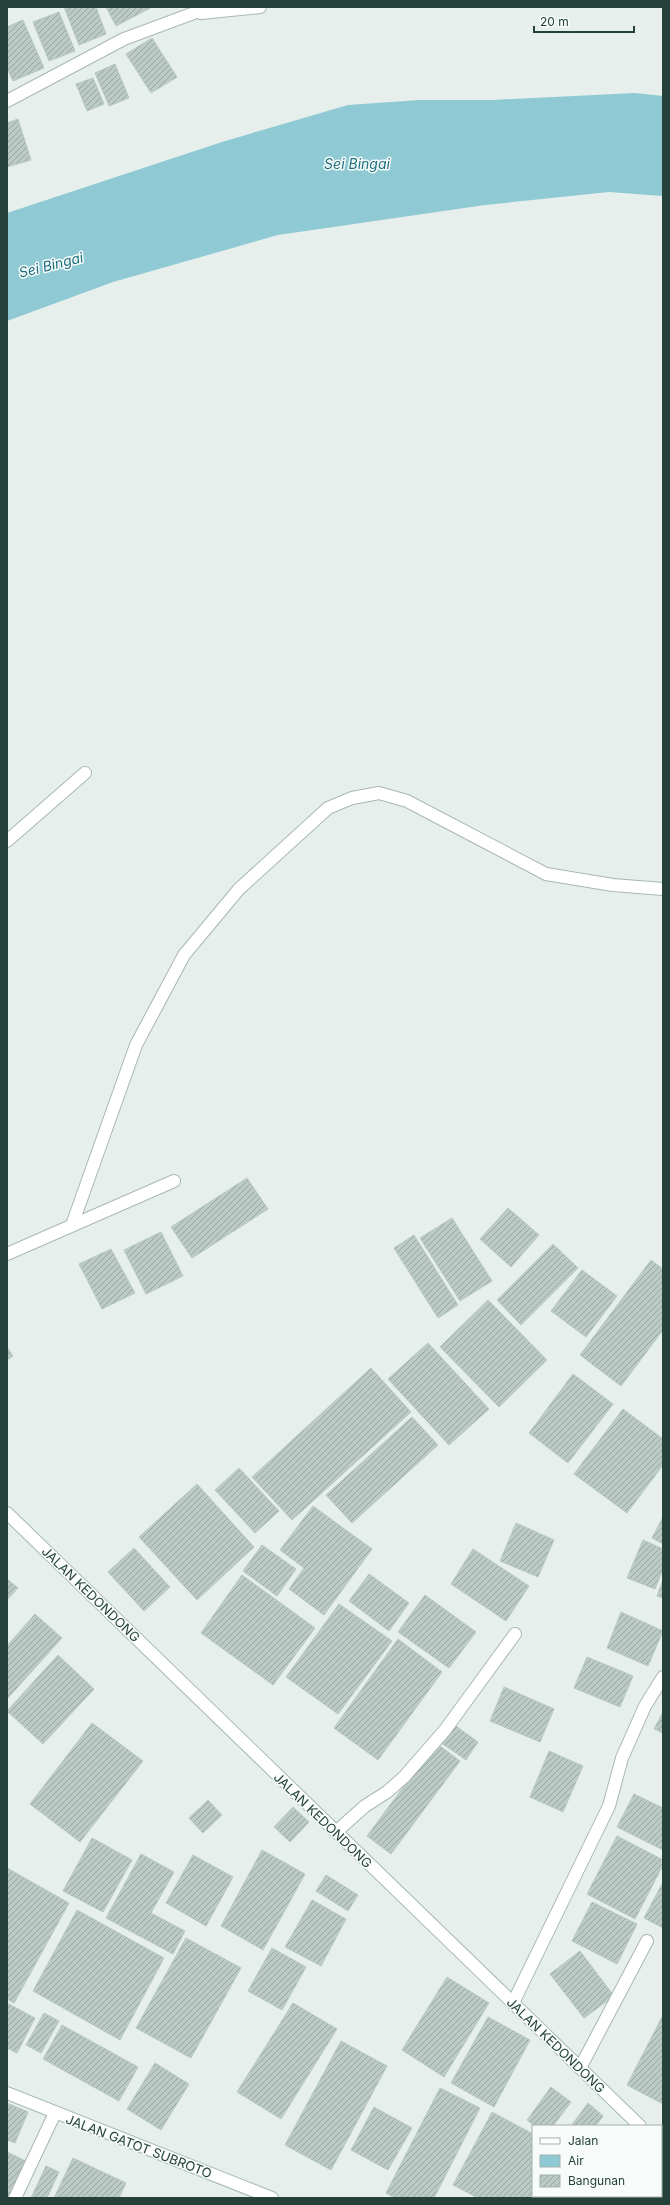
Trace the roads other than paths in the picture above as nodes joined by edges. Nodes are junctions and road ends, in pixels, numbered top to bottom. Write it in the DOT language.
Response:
graph roads {
  1 [pos="210,7"];
  2 [pos="260,7"];
  3 [pos="194,10"];
  4 [pos="7,101"];
  5 [pos="85,773"];
  6 [pos="7,841"];
  7 [pos="663,889"];
  8 [pos="174,1181"];
  9 [pos="72,1225"];
  10 [pos="7,1254"];
  11 [pos="7,1513"];
  12 [pos="515,1634"];
  13 [pos="663,1677"];
  14 [pos="336,1832"];
  15 [pos="647,1941"];
  16 [pos="513,2003"];
  17 [pos="580,2068"];
  18 [pos="7,2093"];
  19 [pos="54,2113"];
  20 [pos="639,2125"];
  21 [pos="15,2198"];
  22 [pos="272,2198"];
  1 -- 3 [label="street"];
  2 -- 3 [label="street"];
  3 -- 4 [label="street"];
  5 -- 6 [label="street"];
  7 -- 9 [label="street"];
  8 -- 9 [label="street"];
  9 -- 10 [label="street"];
  11 -- 14 [label="street, JALAN KEDONDONG"];
  12 -- 14 [label="street"];
  13 -- 16 [label="street"];
  14 -- 16 [label="street, JALAN KEDONDONG"];
  15 -- 17 [label="street"];
  16 -- 17 [label="street, JALAN KEDONDONG"];
  17 -- 20 [label="street, JALAN KEDONDONG"];
  18 -- 19 [label="street, JALAN GATOT SUBROTO"];
  19 -- 21 [label="street"];
  19 -- 22 [label="street, JALAN GATOT SUBROTO"];
}
